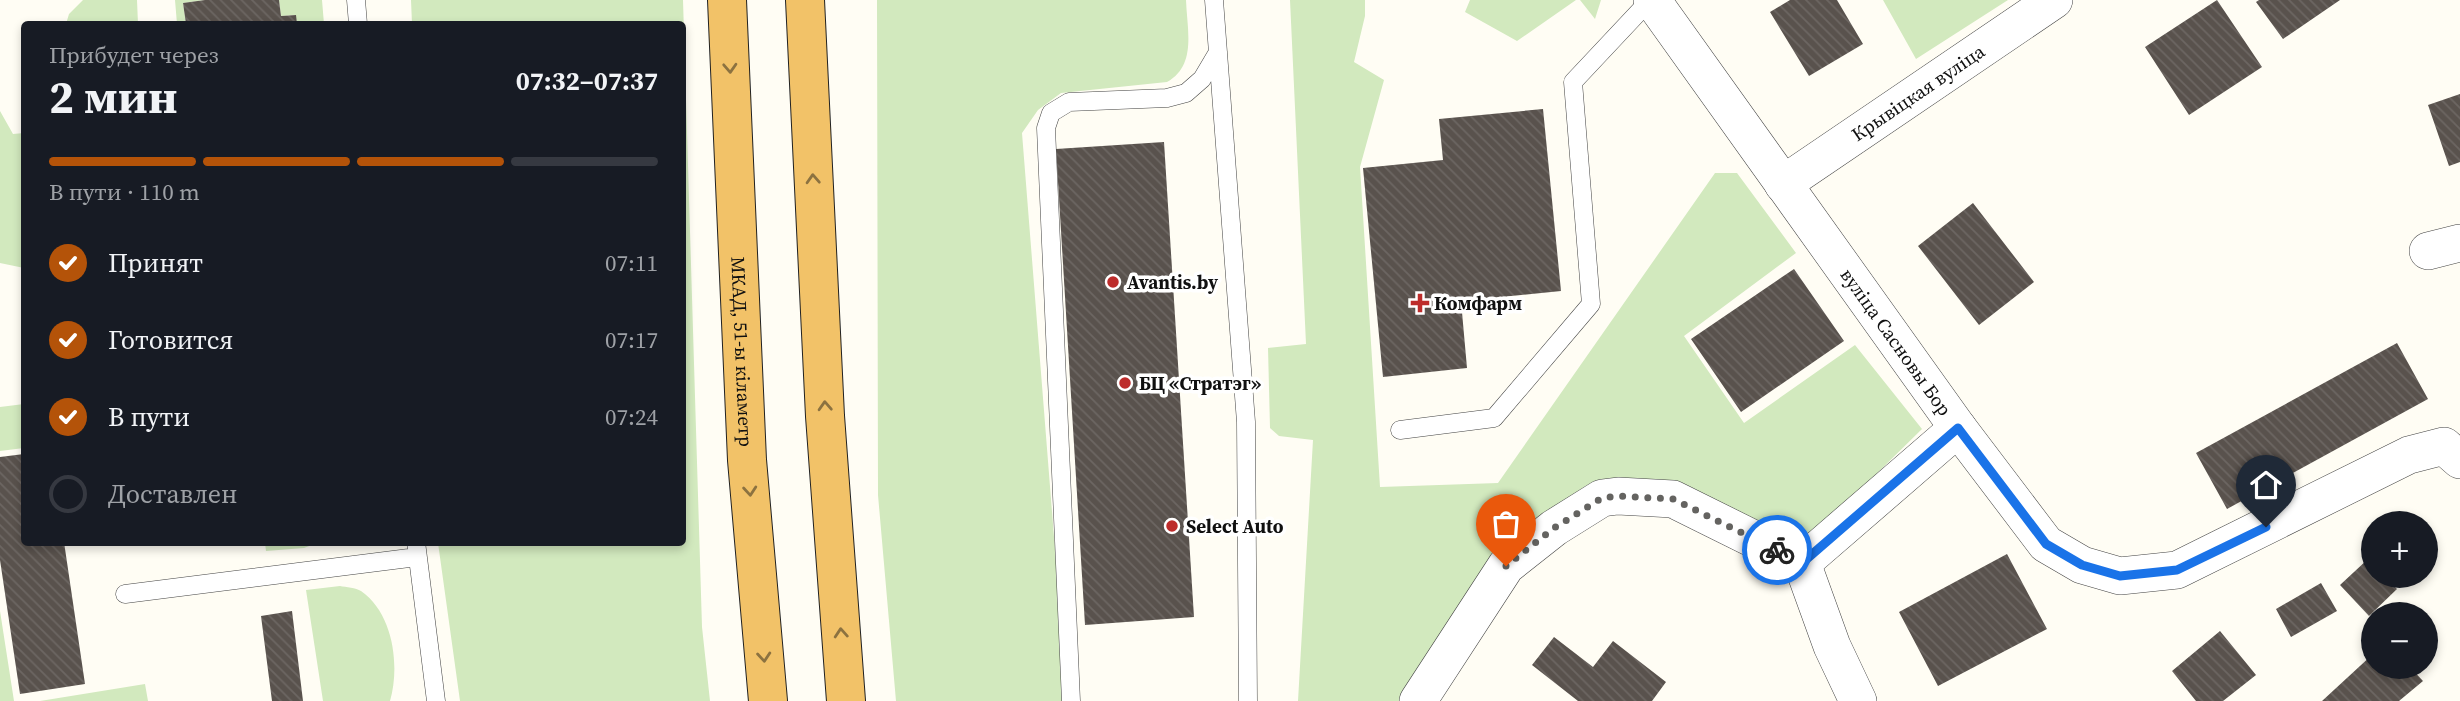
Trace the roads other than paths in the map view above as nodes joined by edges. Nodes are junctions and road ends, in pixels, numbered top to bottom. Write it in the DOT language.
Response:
graph roads {
  1 [pos="355,0"];
  2 [pos="727,0"];
  3 [pos="805,0"];
  4 [pos="1214,0"];
  5 [pos="1651,0"];
  6 [pos="2054,0"];
  7 [pos="358,21"];
  8 [pos="1218,52"];
  9 [pos="1783,184"];
  10 [pos="1958,428"];
  11 [pos="1400,430"];
  12 [pos="2460,460"];
  13 [pos="416,550"];
  14 [pos="1802,563"];
  15 [pos="125,594"];
  16 [pos="436,701"];
  17 [pos="768,701"];
  18 [pos="846,701"];
  19 [pos="1071,701"];
  20 [pos="1248,701"];
  21 [pos="1418,701"];
  22 [pos="1858,701"];
  1 -- 7 [label="lane"];
  2 -- 17 [label="highway, МКАД, 51-ы кіламетр, one-way"];
  18 -- 3 [label="highway, one-way"];
  4 -- 8 [label="lane"];
  5 -- 9 [label="street, вуліца Сасновы Бор"];
  5 -- 11 [label="lane"];
  6 -- 9 [label="street, Крывіцкая вуліца"];
  8 -- 19 [label="lane"];
  8 -- 20 [label="lane"];
  9 -- 10 [label="street, вуліца Сасновы Бор"];
  10 -- 12 [label="street"];
  10 -- 14 [label="street, вуліца Сасновы Бор"];
  13 -- 15 [label="lane"];
  13 -- 16 [label="lane"];
  14 -- 21 [label="street"];
  14 -- 22 [label="street"];
}
